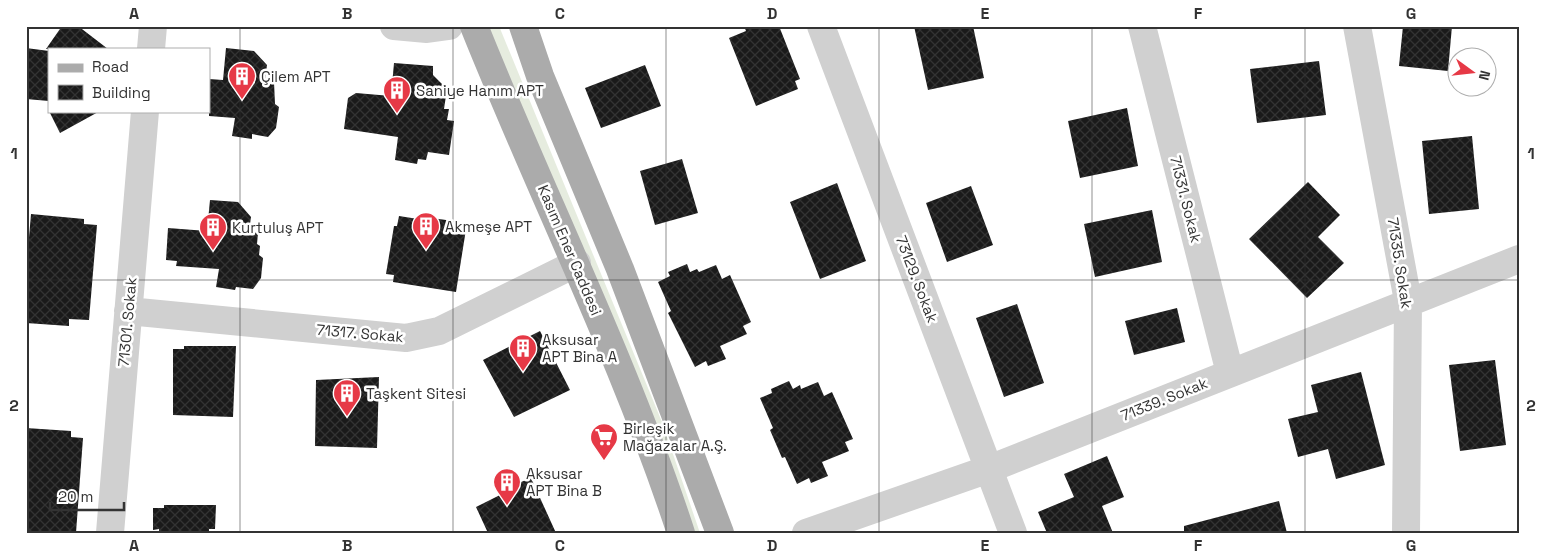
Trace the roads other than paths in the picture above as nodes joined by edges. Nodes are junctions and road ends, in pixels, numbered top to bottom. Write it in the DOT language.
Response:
graph roads {
  1 [pos="153,26"];
  2 [pos="394,26"];
  3 [pos="448,26"];
  4 [pos="474,26"];
  5 [pos="523,26"];
  6 [pos="821,26"];
  7 [pos="1142,26"];
  8 [pos="1357,26"];
  9 [pos="151,48"];
  10 [pos="146,112"];
  11 [pos="1519,259"];
  12 [pos="577,263"];
  13 [pos="1408,301"];
  14 [pos="128,311"];
  15 [pos="1230,372"];
  16 [pos="989,469"];
  17 [pos="110,533"];
  18 [pos="681,533"];
  19 [pos="720,533"];
  20 [pos="806,533"];
  21 [pos="1013,533"];
  22 [pos="1406,533"];
  1 -- 9 [label="street"];
  2 -- 3 [label="street"];
  4 -- 12 [label="main road, Kasım Ener Caddesi"];
  5 -- 19 [label="main road"];
  6 -- 16 [label="street, 73129. Sokak"];
  7 -- 15 [label="street, 71331. Sokak"];
  8 -- 13 [label="street, 71335. Sokak"];
  10 -- 14 [label="street, 71301. Sokak"];
  11 -- 13 [label="street, 71339. Sokak"];
  12 -- 14 [label="street, 71317. Sokak"];
  12 -- 18 [label="main road, Kasım Ener Caddesi"];
  13 -- 15 [label="street, 71339. Sokak"];
  13 -- 22 [label="street, 71335. Sokak"];
  14 -- 17 [label="street, 71301. Sokak"];
  15 -- 16 [label="street, 71339. Sokak"];
  16 -- 20 [label="street, 71339. Sokak"];
  16 -- 21 [label="street, 73129. Sokak"];
}
